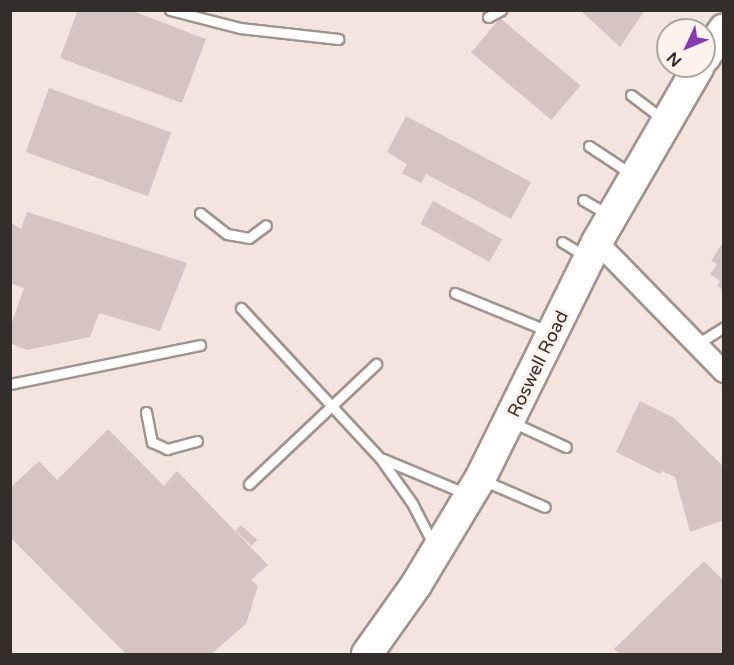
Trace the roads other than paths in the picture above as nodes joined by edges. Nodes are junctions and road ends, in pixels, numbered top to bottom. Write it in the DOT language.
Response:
graph roads {
  1 [pos="170,10"];
  2 [pos="501,10"];
  3 [pos="488,17"];
  4 [pos="338,39"];
  5 [pos="692,78"];
  6 [pos="631,95"];
  7 [pos="666,121"];
  8 [pos="590,146"];
  9 [pos="635,176"];
  10 [pos="583,200"];
  11 [pos="200,213"];
  12 [pos="612,216"];
  13 [pos="266,225"];
  14 [pos="562,242"];
  15 [pos="593,250"];
  16 [pos="455,292"];
  17 [pos="241,308"];
  18 [pos="723,327"];
  19 [pos="553,333"];
  20 [pos="696,344"];
  21 [pos="200,345"];
  22 [pos="376,364"];
  23 [pos="723,372"];
  24 [pos="10,384"];
  25 [pos="333,407"];
  26 [pos="146,412"];
  27 [pos="511,421"];
  28 [pos="197,441"];
  29 [pos="566,447"];
  30 [pos="380,458"];
  31 [pos="249,484"];
  32 [pos="475,487"];
  33 [pos="545,507"];
  34 [pos="436,552"];
  35 [pos="367,654"];
  1 -- 4 [label="lane"];
  2 -- 3 [label="lane"];
  5 -- 7 [label="main road, Roswell Road"];
  6 -- 7 [label="lane"];
  7 -- 9 [label="main road, Roswell Road"];
  8 -- 9 [label="lane"];
  9 -- 12 [label="main road, Roswell Road"];
  10 -- 12 [label="lane"];
  11 -- 13 [label="lane"];
  12 -- 15 [label="main road, Roswell Road"];
  14 -- 15 [label="lane"];
  15 -- 19 [label="main road, Roswell Road"];
  15 -- 20 [label="street"];
  16 -- 19 [label="lane"];
  17 -- 25 [label="lane"];
  18 -- 20 [label="lane"];
  19 -- 27 [label="main road, Roswell Road"];
  20 -- 23 [label="street"];
  21 -- 24 [label="lane"];
  22 -- 25 [label="lane"];
  25 -- 30 [label="lane"];
  25 -- 31 [label="lane"];
  26 -- 28 [label="lane"];
  27 -- 29 [label="lane"];
  27 -- 32 [label="main road, Roswell Road"];
  30 -- 32 [label="lane"];
  30 -- 34 [label="lane"];
  32 -- 33 [label="lane"];
  32 -- 34 [label="main road, Roswell Road"];
  34 -- 35 [label="main road, Roswell Road"];
}
